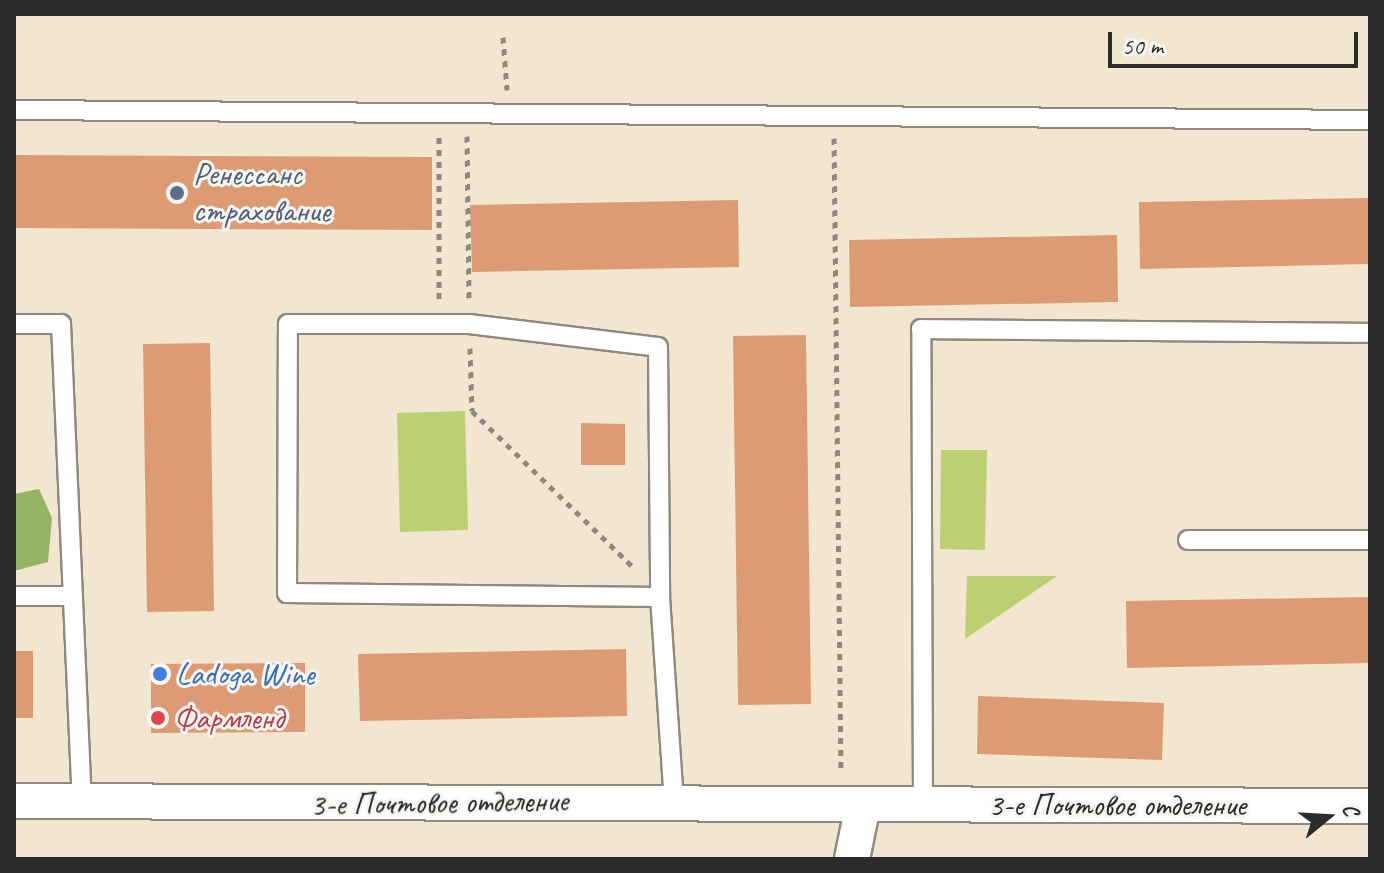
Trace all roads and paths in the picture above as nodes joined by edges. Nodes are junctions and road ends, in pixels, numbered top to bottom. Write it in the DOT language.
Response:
graph roads {
  1 [pos="503,37"];
  2 [pos="14,110"];
  3 [pos="833,113"];
  4 [pos="466,115"];
  5 [pos="509,115"];
  6 [pos="439,116"];
  7 [pos="1370,120"];
  8 [pos="14,324"];
  9 [pos="439,324"];
  10 [pos="469,324"];
  11 [pos="1370,333"];
  12 [pos="1188,540"];
  13 [pos="1370,540"];
  14 [pos="14,596"];
  15 [pos="69,596"];
  16 [pos="660,597"];
  17 [pos="82,800"];
  18 [pos="674,800"];
  19 [pos="14,801"];
  20 [pos="923,804"];
  21 [pos="857,805"];
  22 [pos="1370,806"];
  23 [pos="852,859"];
  1 -- 5 [label="path"];
  2 -- 6 [label="lane"];
  3 -- 5 [label="lane"];
  3 -- 7 [label="lane"];
  3 -- 21 [label="path"];
  4 -- 5 [label="lane"];
  4 -- 6 [label="lane"];
  4 -- 10 [label="path"];
  6 -- 9 [label="path"];
  8 -- 15 [label="lane"];
  9 -- 10 [label="lane"];
  9 -- 16 [label="lane"];
  10 -- 16 [label="path"];
  10 -- 16 [label="lane"];
  11 -- 20 [label="lane"];
  12 -- 13 [label="lane"];
  14 -- 15 [label="lane"];
  15 -- 17 [label="lane"];
  16 -- 18 [label="lane"];
  17 -- 18 [label="street, 3-е Почтовое отделение"];
  17 -- 19 [label="street, 3-е Почтовое отделение"];
  18 -- 21 [label="street, 3-е Почтовое отделение"];
  20 -- 21 [label="street, 3-е Почтовое отделение"];
  20 -- 22 [label="street, 3-е Почтовое отделение"];
  21 -- 23 [label="street"];
}
